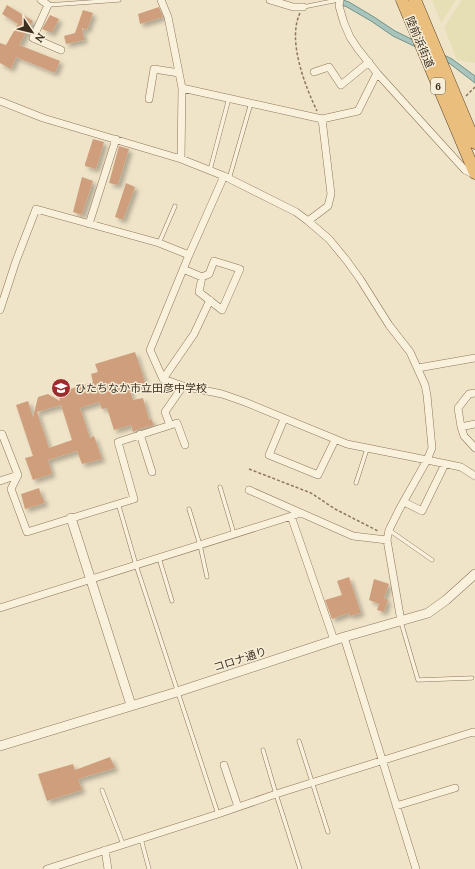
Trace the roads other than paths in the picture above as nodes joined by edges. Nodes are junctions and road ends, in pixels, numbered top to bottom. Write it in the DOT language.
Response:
graph roads {
  1 [pos="41,0"];
  2 [pos="119,0"];
  3 [pos="161,0"];
  4 [pos="270,0"];
  5 [pos="339,0"];
  6 [pos="402,0"];
  7 [pos="415,0"];
  8 [pos="48,6"];
  9 [pos="303,7"];
  10 [pos="61,50"];
  11 [pos="369,62"];
  12 [pos="314,72"];
  13 [pos="179,73"];
  14 [pos="378,73"];
  15 [pos="182,88"];
  16 [pos="228,98"];
  17 [pos="149,99"];
  18 [pos="0,101"];
  19 [pos="251,103"];
  20 [pos="321,119"];
  21 [pos="116,139"];
  22 [pos="475,143"];
  23 [pos="181,159"];
  24 [pos="210,170"];
  25 [pos="475,174"];
  26 [pos="226,177"];
  27 [pos="175,206"];
  28 [pos="308,221"];
  29 [pos="89,224"];
  30 [pos="159,243"];
  31 [pos="189,255"];
  32 [pos="183,269"];
  33 [pos="202,277"];
  34 [pos="210,300"];
  35 [pos="0,310"];
  36 [pos="475,358"];
  37 [pos="418,368"];
  38 [pos="163,379"];
  39 [pos="183,386"];
  40 [pos="475,393"];
  41 [pos="284,419"];
  42 [pos="475,424"];
  43 [pos="170,425"];
  44 [pos="460,427"];
  45 [pos="0,434"];
  46 [pos="140,434"];
  47 [pos="335,440"];
  48 [pos="185,445"];
  49 [pos="475,448"];
  50 [pos="367,449"];
  51 [pos="427,460"];
  52 [pos="445,464"];
  53 [pos="152,472"];
  54 [pos="18,475"];
  55 [pos="475,476"];
  56 [pos="0,481"];
  57 [pos="356,483"];
  58 [pos="220,487"];
  59 [pos="249,490"];
  60 [pos="404,502"];
  61 [pos="118,503"];
  62 [pos="189,509"];
  63 [pos="301,513"];
  64 [pos="291,516"];
  65 [pos="71,518"];
  66 [pos="234,534"];
  67 [pos="388,536"];
  68 [pos="200,545"];
  69 [pos="158,558"];
  70 [pos="432,560"];
  71 [pos="136,565"];
  72 [pos="208,577"];
  73 [pos="474,578"];
  74 [pos="91,579"];
  75 [pos="172,601"];
  76 [pos="0,608"];
  77 [pos="401,621"];
  78 [pos="344,637"];
  79 [pos="334,640"];
  80 [pos="472,678"];
  81 [pos="177,692"];
  82 [pos="132,705"];
  83 [pos="475,733"];
  84 [pos="299,741"];
  85 [pos="0,746"];
  86 [pos="263,750"];
  87 [pos="382,761"];
  88 [pos="224,765"];
  89 [pos="312,783"];
  90 [pos="456,788"];
  91 [pos="102,790"];
  92 [pos="276,794"];
  93 [pos="396,806"];
  94 [pos="238,807"];
  95 [pos="218,814"];
  96 [pos="328,832"];
  97 [pos="141,839"];
  98 [pos="123,844"];
  99 [pos="105,850"];
  100 [pos="46,869"];
  101 [pos="108,869"];
  102 [pos="149,869"];
  103 [pos="300,869"];
  104 [pos="416,869"];
  1 -- 8 [label="street"];
  2 -- 8 [label="lane"];
  3 -- 13 [label="street"];
  4 -- 9 [label="street"];
  5 -- 9 [label="lane"];
  5 -- 11 [label="street"];
  6 -- 25 [label="highway, 陸前浜街道 / 6"];
  7 -- 22 [label="highway, 陸前浜街道 / 6"];
  8 -- 10 [label="street"];
  11 -- 12 [label="street"];
  11 -- 14 [label="street"];
  13 -- 15 [label="street"];
  13 -- 17 [label="street"];
  14 -- 20 [label="street"];
  14 -- 25 [label="street"];
  15 -- 16 [label="street"];
  15 -- 23 [label="street"];
  16 -- 19 [label="street"];
  16 -- 24 [label="lane"];
  18 -- 21 [label="street"];
  19 -- 20 [label="street"];
  19 -- 26 [label="lane"];
  20 -- 28 [label="street"];
  21 -- 23 [label="street"];
  21 -- 29 [label="street"];
  23 -- 24 [label="street"];
  24 -- 26 [label="street"];
  26 -- 28 [label="street"];
  26 -- 31 [label="street"];
  27 -- 30 [label="lane"];
  28 -- 37 [label="street"];
  29 -- 30 [label="street"];
  29 -- 35 [label="street"];
  30 -- 31 [label="street"];
  31 -- 32 [label="street"];
  32 -- 33 [label="street"];
  32 -- 38 [label="street"];
  33 -- 34 [label="street"];
  33 -- 34 [label="street"];
  34 -- 38 [label="street"];
  36 -- 37 [label="street"];
  37 -- 51 [label="street"];
  38 -- 39 [label="street"];
  39 -- 41 [label="street"];
  39 -- 43 [label="street"];
  40 -- 44 [label="street"];
  41 -- 47 [label="street"];
  41 -- 47 [label="street"];
  42 -- 44 [label="street"];
  43 -- 46 [label="street"];
  43 -- 48 [label="street"];
  44 -- 49 [label="street"];
  45 -- 54 [label="street"];
  46 -- 53 [label="street"];
  46 -- 61 [label="street"];
  47 -- 50 [label="street"];
  50 -- 51 [label="street"];
  50 -- 57 [label="lane"];
  51 -- 52 [label="street"];
  51 -- 60 [label="street"];
  52 -- 55 [label="street"];
  52 -- 60 [label="street"];
  54 -- 56 [label="street"];
  54 -- 65 [label="street"];
  58 -- 66 [label="lane"];
  59 -- 63 [label="street"];
  60 -- 67 [label="street"];
  61 -- 65 [label="street"];
  61 -- 71 [label="lane"];
  62 -- 68 [label="lane"];
  63 -- 64 [label="street"];
  63 -- 67 [label="street"];
  64 -- 66 [label="street"];
  64 -- 79 [label="street"];
  65 -- 74 [label="street"];
  66 -- 68 [label="street"];
  67 -- 70 [label="lane"];
  67 -- 77 [label="street"];
  68 -- 69 [label="street"];
  68 -- 72 [label="lane"];
  69 -- 71 [label="street"];
  69 -- 75 [label="lane"];
  71 -- 74 [label="street"];
  71 -- 81 [label="lane"];
  73 -- 77 [label="street, コロナ通り"];
  74 -- 76 [label="street"];
  74 -- 82 [label="street"];
  77 -- 78 [label="street, コロナ通り"];
  77 -- 80 [label="lane"];
  78 -- 79 [label="street, コロナ通り"];
  78 -- 87 [label="street"];
  79 -- 81 [label="street, コロナ通り"];
  81 -- 82 [label="street, コロナ通り"];
  81 -- 95 [label="lane"];
  82 -- 85 [label="street, コロナ通り"];
  83 -- 87 [label="street"];
  84 -- 89 [label="lane"];
  86 -- 92 [label="lane"];
  87 -- 89 [label="street"];
  87 -- 93 [label="street"];
  88 -- 94 [label="street"];
  89 -- 92 [label="street"];
  89 -- 96 [label="lane"];
  90 -- 93 [label="street"];
  91 -- 98 [label="lane"];
  92 -- 94 [label="street"];
  92 -- 103 [label="lane"];
  93 -- 104 [label="street"];
  94 -- 95 [label="street"];
  95 -- 97 [label="street"];
  97 -- 98 [label="street"];
  97 -- 102 [label="lane"];
  98 -- 99 [label="street"];
  99 -- 100 [label="street"];
  99 -- 101 [label="street"];
}
